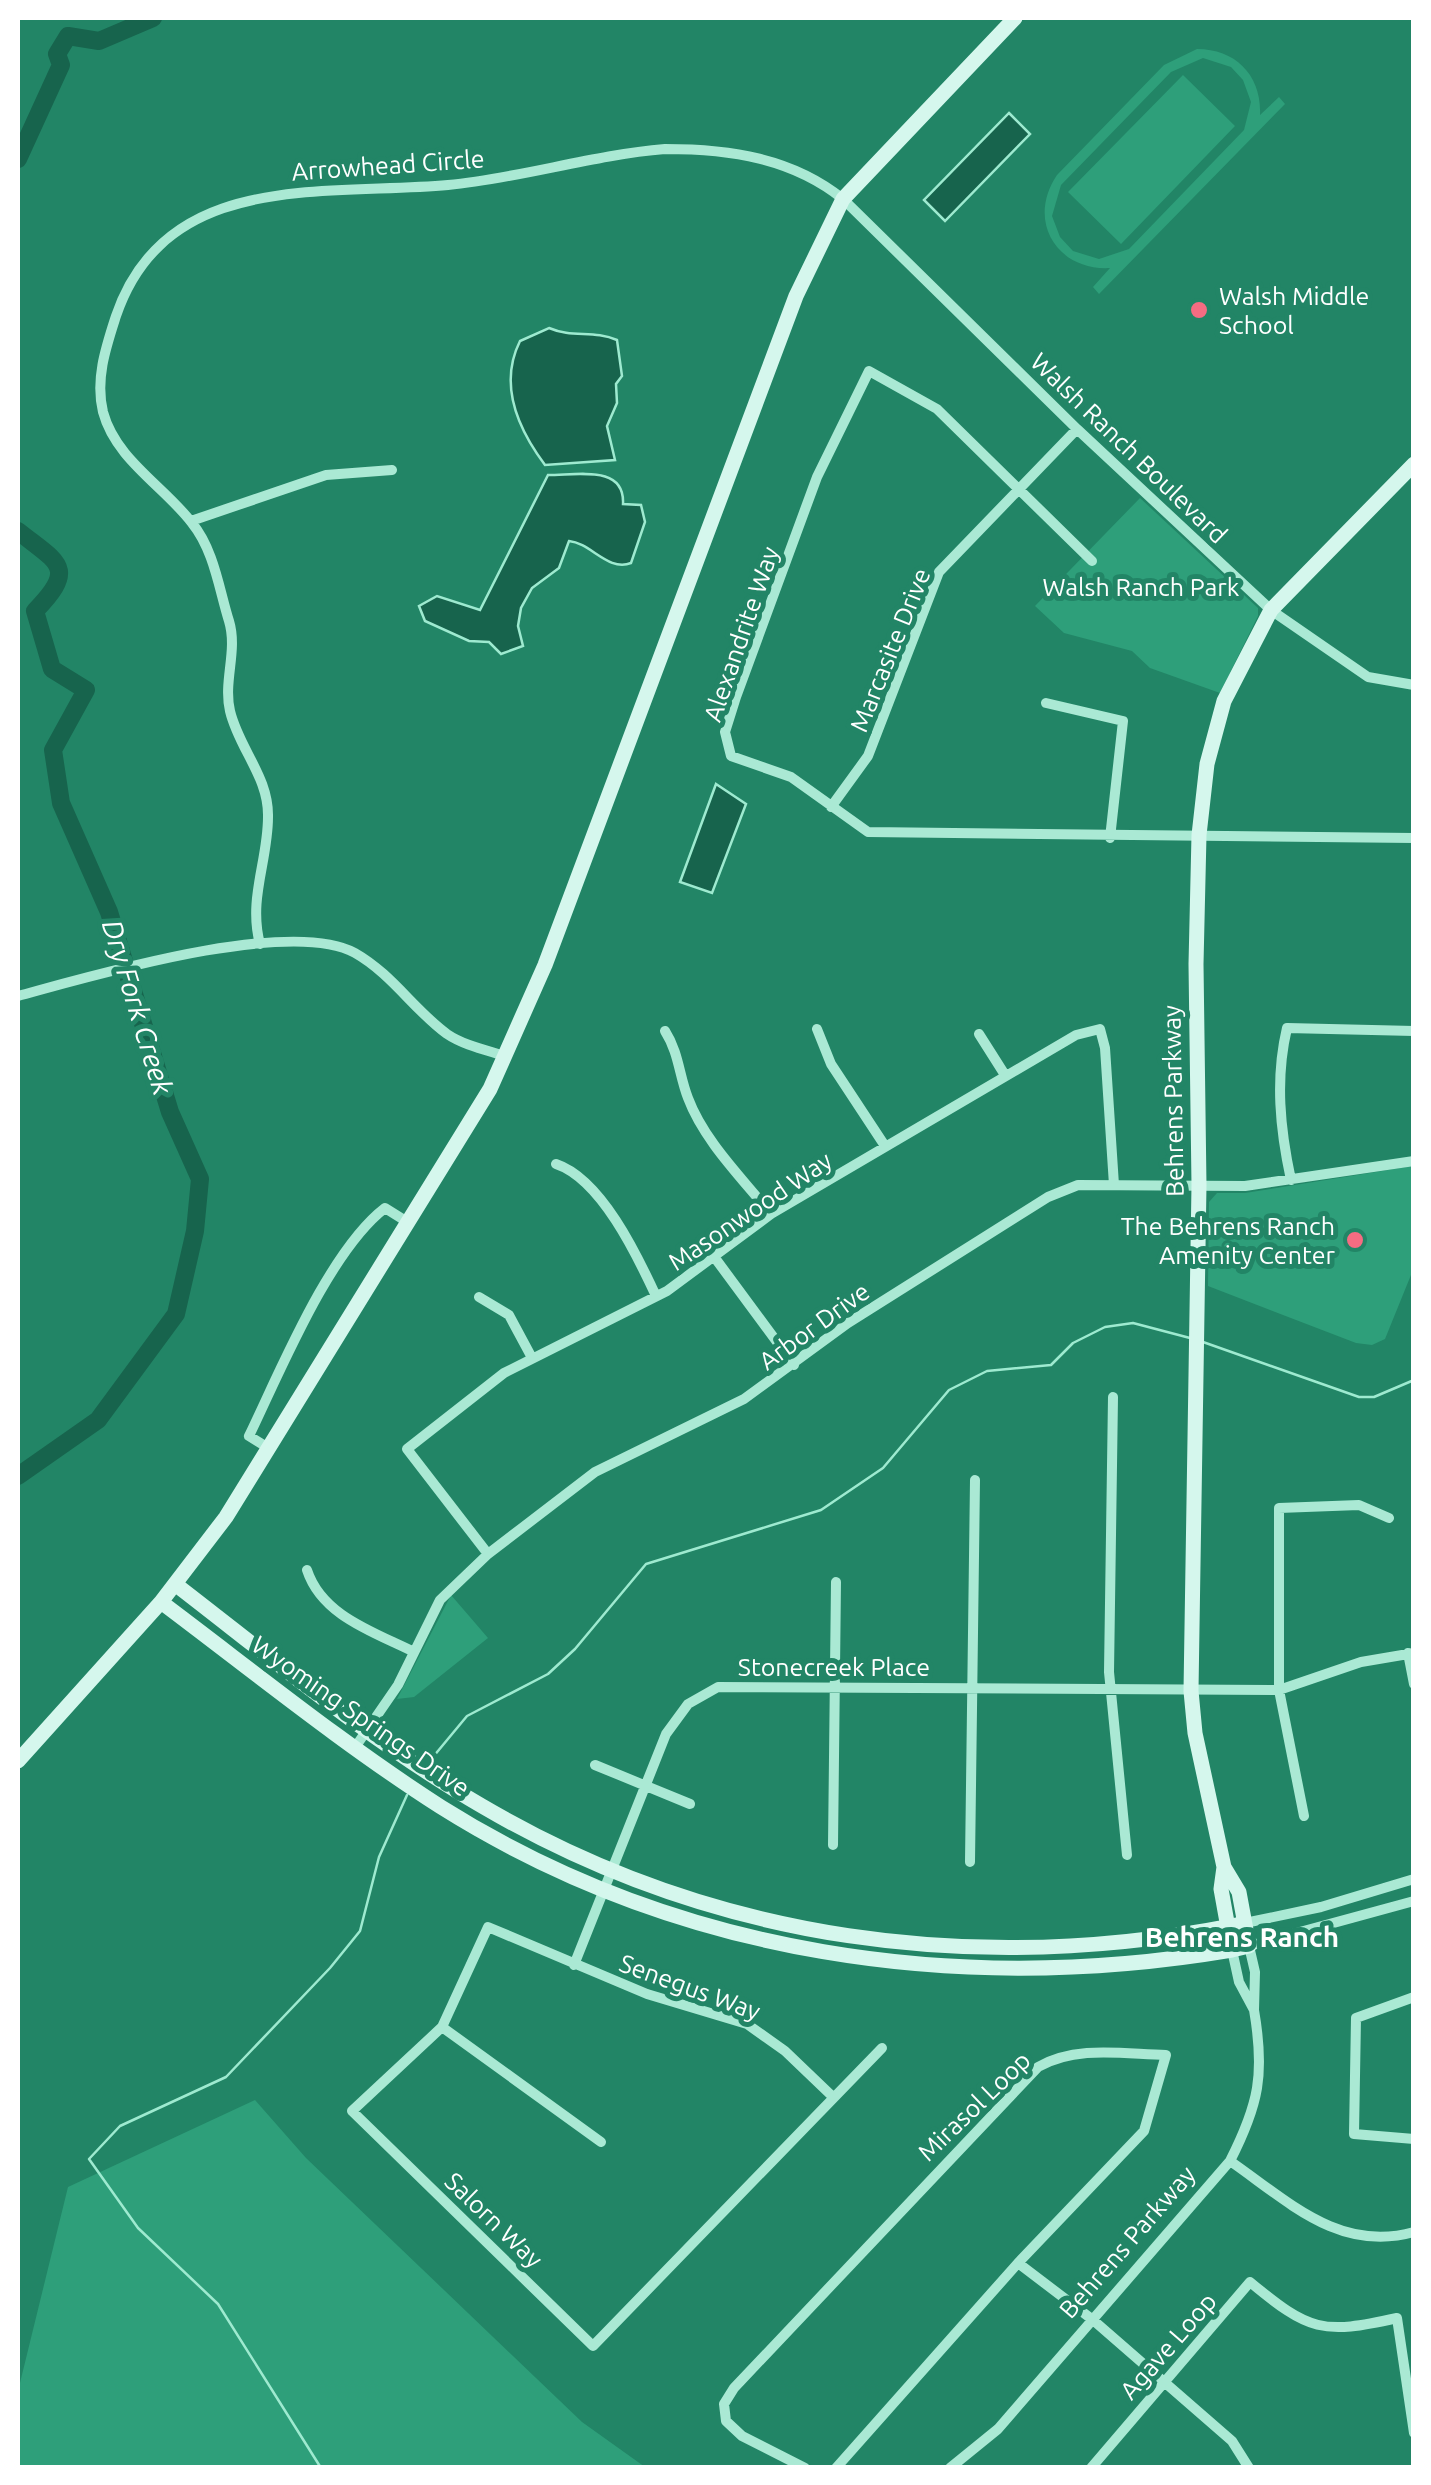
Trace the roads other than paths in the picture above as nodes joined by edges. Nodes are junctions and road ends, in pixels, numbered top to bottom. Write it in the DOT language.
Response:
graph roads {
  1 [pos="1015,18"];
  2 [pos="844,199"];
  3 [pos="1077,429"];
  4 [pos="1414,464"];
  5 [pos="392,470"];
  6 [pos="1019,489"];
  7 [pos="191,521"];
  8 [pos="1092,560"];
  9 [pos="1271,610"];
  10 [pos="1414,685"];
  11 [pos="1046,703"];
  12 [pos="831,807"];
  13 [pos="1200,835"];
  14 [pos="1110,838"];
  15 [pos="1414,838"];
  16 [pos="260,944"];
  17 [pos="18,996"];
  18 [pos="817,1029"];
  19 [pos="1414,1030"];
  20 [pos="665,1031"];
  21 [pos="979,1034"];
  22 [pos="504,1056"];
  23 [pos="1005,1075"];
  24 [pos="885,1146"];
  25 [pos="1414,1160"];
  26 [pos="556,1164"];
  27 [pos="1291,1180"];
  28 [pos="1114,1185"];
  29 [pos="1200,1185"];
  30 [pos="771,1214"];
  31 [pos="409,1222"];
  32 [pos="714,1258"];
  33 [pos="656,1296"];
  34 [pos="478,1298"];
  35 [pos="531,1356"];
  36 [pos="794,1365"];
  37 [pos="1113,1397"];
  38 [pos="270,1449"];
  39 [pos="975,1480"];
  40 [pos="1389,1518"];
  41 [pos="488,1554"];
  42 [pos="307,1570"];
  43 [pos="836,1582"];
  44 [pos="175,1584"];
  45 [pos="161,1602"];
  46 [pos="414,1652"];
  47 [pos="1411,1653"];
  48 [pos="1414,1684"];
  49 [pos="835,1686"];
  50 [pos="972,1688"];
  51 [pos="1110,1690"];
  52 [pos="1192,1690"];
  53 [pos="1279,1690"];
  54 [pos="368,1729"];
  55 [pos="356,1746"];
  56 [pos="18,1761"];
  57 [pos="596,1766"];
  58 [pos="644,1786"];
  59 [pos="690,1804"];
  60 [pos="1304,1816"];
  61 [pos="833,1845"];
  62 [pos="1128,1856"];
  63 [pos="970,1862"];
  64 [pos="1224,1866"];
  65 [pos="609,1870"];
  66 [pos="1414,1879"];
  67 [pos="602,1889"];
  68 [pos="1414,1901"];
  69 [pos="1245,1923"];
  70 [pos="1227,1926"];
  71 [pos="1250,1946"];
  72 [pos="1232,1950"];
  73 [pos="574,1965"];
  74 [pos="1414,1998"];
  75 [pos="1254,2010"];
  76 [pos="442,2027"];
  77 [pos="882,2048"];
  78 [pos="832,2096"];
  79 [pos="1414,2139"];
  80 [pos="601,2142"];
  81 [pos="1230,2162"];
  82 [pos="1414,2232"];
  83 [pos="1018,2263"];
  84 [pos="1092,2320"];
  85 [pos="1160,2384"];
  86 [pos="1414,2433"];
  87 [pos="805,2468"];
  88 [pos="836,2468"];
  89 [pos="950,2468"];
  90 [pos="1091,2468"];
  91 [pos="1248,2468"];
  1 -- 2 [label="street"];
  2 -- 3 [label="street, Walsh Ranch Boulevard"];
  2 -- 7 [label="street, Arrowhead Circle"];
  2 -- 22 [label="street"];
  3 -- 6 [label="street, Marcasite Drive"];
  3 -- 9 [label="street, Walsh Ranch Boulevard"];
  4 -- 9 [label="street, Behrens Parkway"];
  5 -- 7 [label="street"];
  6 -- 8 [label="street, Alexandrite Way"];
  6 -- 12 [label="street, Marcasite Drive"];
  6 -- 12 [label="street, Alexandrite Way"];
  7 -- 16 [label="street, Arrowhead Circle"];
  9 -- 10 [label="street, Walsh Ranch Boulevard"];
  9 -- 13 [label="street, Behrens Parkway"];
  11 -- 14 [label="street"];
  12 -- 14 [label="street, Alexandrite Way"];
  13 -- 14 [label="street, Alexandrite Way"];
  13 -- 15 [label="street, Alexandrite Way"];
  13 -- 29 [label="street, Behrens Parkway"];
  16 -- 17 [label="street"];
  16 -- 22 [label="street"];
  18 -- 24 [label="street"];
  19 -- 27 [label="street"];
  20 -- 30 [label="street"];
  21 -- 23 [label="street"];
  22 -- 31 [label="street"];
  23 -- 24 [label="street, Masonwood Way"];
  23 -- 28 [label="street, Masonwood Way"];
  24 -- 30 [label="street, Masonwood Way"];
  25 -- 27 [label="street, Arbor Drive"];
  26 -- 33 [label="street"];
  27 -- 29 [label="street, Arbor Drive"];
  28 -- 29 [label="street, Arbor Drive"];
  28 -- 36 [label="street, Arbor Drive"];
  29 -- 52 [label="street, Behrens Parkway"];
  30 -- 32 [label="street, Masonwood Way"];
  31 -- 38 [label="street"];
  31 -- 38 [label="street"];
  32 -- 33 [label="street, Masonwood Way"];
  32 -- 36 [label="street"];
  33 -- 35 [label="street, Masonwood Way"];
  34 -- 35 [label="street"];
  35 -- 41 [label="street, Masonwood Way"];
  36 -- 41 [label="street, Arbor Drive"];
  37 -- 51 [label="street"];
  38 -- 44 [label="street"];
  39 -- 50 [label="street"];
  40 -- 53 [label="street"];
  41 -- 46 [label="street, Arbor Drive"];
  42 -- 46 [label="street"];
  43 -- 49 [label="street"];
  44 -- 45 [label="street"];
  44 -- 54 [label="street, Wyoming Springs Drive"];
  45 -- 55 [label="street, Wyoming Springs Drive"];
  45 -- 56 [label="street"];
  46 -- 54 [label="street, Arbor Drive"];
  47 -- 48 [label="street"];
  47 -- 53 [label="street, Stonecreek Place"];
  49 -- 50 [label="street, Stonecreek Place"];
  49 -- 58 [label="street, Stonecreek Place"];
  49 -- 61 [label="street"];
  50 -- 51 [label="street, Stonecreek Place"];
  50 -- 63 [label="street"];
  51 -- 52 [label="street, Stonecreek Place"];
  51 -- 62 [label="street"];
  52 -- 53 [label="street, Stonecreek Place"];
  52 -- 64 [label="street, Behrens Parkway"];
  53 -- 60 [label="street"];
  54 -- 55 [label="street, Arbor Drive"];
  54 -- 65 [label="street, Wyoming Springs Drive"];
  55 -- 67 [label="street, Wyoming Springs Drive"];
  57 -- 58 [label="street"];
  58 -- 59 [label="street"];
  58 -- 65 [label="street, Stonecreek Place"];
  64 -- 69 [label="street, Behrens Parkway"];
  64 -- 70 [label="street, Behrens Parkway"];
  65 -- 67 [label="street"];
  65 -- 70 [label="street, Wyoming Springs Drive"];
  66 -- 69 [label="street, Wyoming Springs Drive"];
  67 -- 72 [label="street, Wyoming Springs Drive"];
  67 -- 73 [label="street"];
  68 -- 71 [label="street, Wyoming Springs Drive"];
  69 -- 70 [label="street, Wyoming Springs Drive"];
  69 -- 71 [label="street, Behrens Parkway"];
  70 -- 72 [label="street, Behrens Parkway"];
  71 -- 72 [label="street, Wyoming Springs Drive"];
  71 -- 75 [label="street, Behrens Parkway"];
  72 -- 75 [label="street, Behrens Parkway"];
  73 -- 76 [label="street, Salorn Way"];
  73 -- 78 [label="street, Senegus Way"];
  74 -- 79 [label="street"];
  75 -- 81 [label="street, Behrens Parkway"];
  76 -- 78 [label="street, Salorn Way"];
  76 -- 80 [label="street"];
  77 -- 78 [label="street"];
  81 -- 82 [label="street"];
  81 -- 84 [label="street, Behrens Parkway"];
  83 -- 84 [label="street"];
  83 -- 87 [label="street, Mirasol Loop"];
  83 -- 88 [label="street, Mirasol Loop"];
  84 -- 85 [label="street"];
  84 -- 89 [label="street, Behrens Parkway"];
  85 -- 86 [label="street, Agave Loop"];
  85 -- 90 [label="street, Agave Loop"];
  85 -- 91 [label="street"];
}
